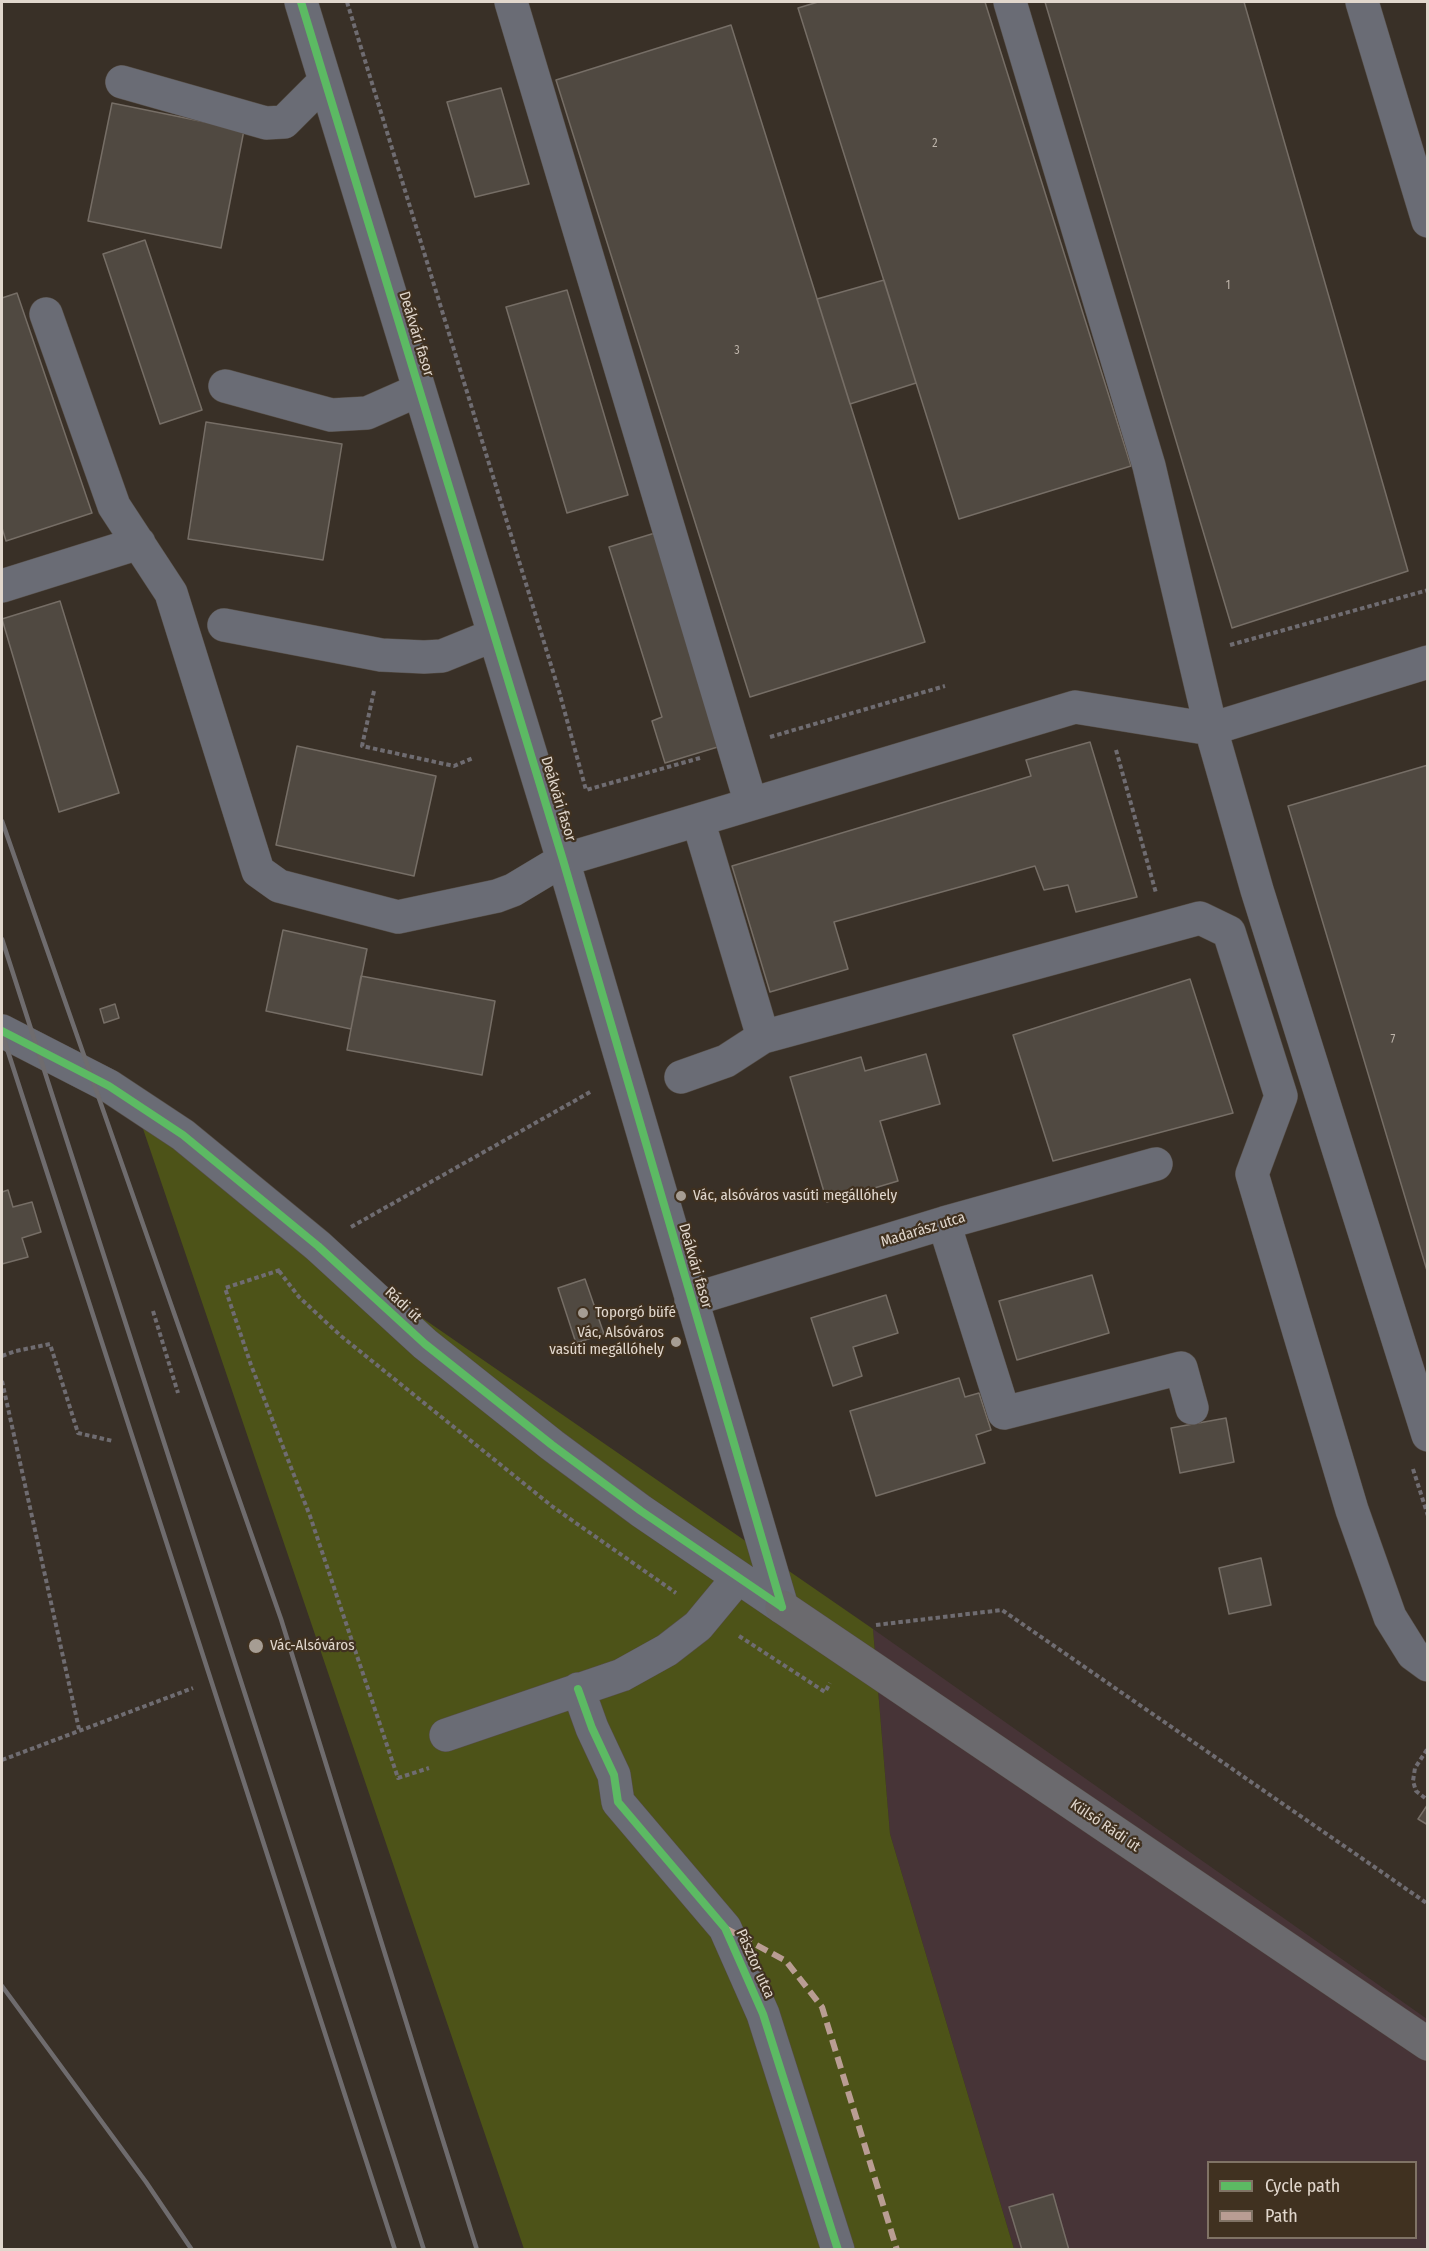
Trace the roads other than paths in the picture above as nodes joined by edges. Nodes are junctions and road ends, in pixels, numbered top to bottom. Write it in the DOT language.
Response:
graph roads {
  1 [pos="301,2"];
  2 [pos="511,2"];
  3 [pos="1010,2"];
  4 [pos="1362,2"];
  5 [pos="325,81"];
  6 [pos="122,82"];
  7 [pos="1428,220"];
  8 [pos="46,314"];
  9 [pos="225,387"];
  10 [pos="419,390"];
  11 [pos="139,543"];
  12 [pos="2,586"];
  13 [pos="224,625"];
  14 [pos="494,635"];
  15 [pos="1428,662"];
  16 [pos="1211,729"];
  17 [pos="751,804"];
  18 [pos="698,820"];
  19 [pos="563,860"];
  20 [pos="2,1031"];
  21 [pos="763,1037"];
  22 [pos="681,1077"];
  23 [pos="1156,1164"];
  24 [pos="944,1223"];
  25 [pos="691,1300"];
  26 [pos="1192,1408"];
  27 [pos="1428,1435"];
  28 [pos="737,1579"];
  29 [pos="782,1607"];
  30 [pos="1428,1665"];
  31 [pos="578,1689"];
  32 [pos="446,1735"];
  33 [pos="1428,2044"];
  34 [pos="838,2250"];
  1 -- 5 [label="street, Deákvári fasor"];
  2 -- 17 [label="street"];
  3 -- 16 [label="street"];
  4 -- 7 [label="street"];
  5 -- 6 [label="street"];
  5 -- 10 [label="street, Deákvári fasor"];
  8 -- 11 [label="street"];
  9 -- 10 [label="street"];
  10 -- 14 [label="street, Deákvári fasor"];
  11 -- 12 [label="street"];
  11 -- 19 [label="street"];
  13 -- 14 [label="street"];
  14 -- 19 [label="street, Deákvári fasor"];
  15 -- 16 [label="street"];
  16 -- 17 [label="street"];
  16 -- 27 [label="street"];
  17 -- 18 [label="street"];
  18 -- 19 [label="street"];
  18 -- 21 [label="street"];
  19 -- 25 [label="street, Deákvári fasor"];
  20 -- 28 [label="street, Rádi út"];
  21 -- 22 [label="street"];
  21 -- 30 [label="street"];
  23 -- 24 [label="street, Madarász utca"];
  24 -- 25 [label="street, Madarász utca"];
  24 -- 26 [label="street"];
  25 -- 29 [label="street, Deákvári fasor"];
  28 -- 29 [label="street, Rádi út"];
  28 -- 31 [label="street"];
  29 -- 33 [label="main road, Külső Rádi út"];
  31 -- 32 [label="street"];
  31 -- 34 [label="street, Pásztor utca"];
}
